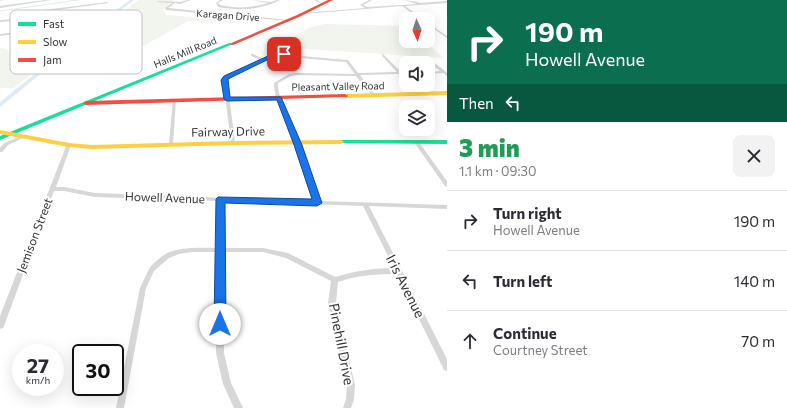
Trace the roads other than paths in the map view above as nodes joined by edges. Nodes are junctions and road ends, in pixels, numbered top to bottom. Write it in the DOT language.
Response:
graph roads {
  1 [pos="50,0"];
  2 [pos="190,0"];
  3 [pos="222,0"];
  4 [pos="253,0"];
  5 [pos="279,0"];
  6 [pos="331,0"];
  7 [pos="371,0"];
  8 [pos="405,0"];
  9 [pos="435,0"];
  10 [pos="158,2"];
  11 [pos="319,2"];
  12 [pos="447,2"];
  13 [pos="107,3"];
  14 [pos="174,3"];
  15 [pos="271,3"];
  16 [pos="439,3"];
  17 [pos="424,4"];
  18 [pos="403,6"];
  19 [pos="0,7"];
  20 [pos="446,7"];
  21 [pos="370,9"];
  22 [pos="48,10"];
  23 [pos="412,12"];
  24 [pos="304,13"];
  25 [pos="10,20"];
  26 [pos="288,20"];
  27 [pos="0,21"];
  28 [pos="435,29"];
  29 [pos="10,34"];
  30 [pos="0,35"];
  31 [pos="447,37"];
  32 [pos="383,55"];
  33 [pos="252,56"];
  34 [pos="264,60"];
  35 [pos="435,66"];
  36 [pos="399,72"];
  37 [pos="435,73"];
  38 [pos="399,74"];
  39 [pos="445,74"];
  40 [pos="359,75"];
  41 [pos="447,93"];
  42 [pos="374,96"];
  43 [pos="279,98"];
  44 [pos="227,99"];
  45 [pos="174,100"];
  46 [pos="86,103"];
  47 [pos="37,123"];
  48 [pos="0,130"];
  49 [pos="10,134"];
  50 [pos="23,137"];
  51 [pos="0,138"];
  52 [pos="296,142"];
  53 [pos="416,142"];
  54 [pos="447,142"];
  55 [pos="233,143"];
  56 [pos="171,144"];
  57 [pos="69,145"];
  58 [pos="0,151"];
  59 [pos="447,185"];
  60 [pos="52,189"];
  61 [pos="221,199"];
  62 [pos="317,203"];
  63 [pos="366,204"];
  64 [pos="447,207"];
  65 [pos="221,250"];
  66 [pos="399,271"];
  67 [pos="335,280"];
  68 [pos="0,326"];
  69 [pos="447,367"];
  70 [pos="120,408"];
  71 [pos="239,408"];
  72 [pos="347,408"];
  1 -- 19 [label="street"];
  2 -- 14 [label="street"];
  3 -- 15 [label="street"];
  4 -- 15 [label="street"];
  5 -- 15 [label="street"];
  6 -- 11 [label="street, Halls Mill Road"];
  7 -- 21 [label="street"];
  8 -- 17 [label="street"];
  9 -- 16 [label="street"];
  10 -- 14 [label="street"];
  11 -- 24 [label="street, Halls Mill Road"];
  12 -- 16 [label="street"];
  13 -- 22 [label="street"];
  14 -- 26 [label="street, Karagan Drive"];
  16 -- 17 [label="street"];
  16 -- 20 [label="street"];
  17 -- 18 [label="street"];
  18 -- 21 [label="street"];
  18 -- 23 [label="street"];
  21 -- 24 [label="street"];
  24 -- 26 [label="street, Halls Mill Road"];
  25 -- 27 [label="street"];
  26 -- 46 [label="street, Halls Mill Road"];
  28 -- 31 [label="street"];
  29 -- 30 [label="street"];
  32 -- 36 [label="street"];
  33 -- 34 [label="street"];
  34 -- 40 [label="street"];
  34 -- 44 [label="street"];
  35 -- 39 [label="street"];
  37 -- 39 [label="street"];
  38 -- 40 [label="street"];
  40 -- 42 [label="street"];
  40 -- 43 [label="street"];
  41 -- 42 [label="street, Pleasant Valley Road"];
  42 -- 43 [label="street, Pleasant Valley Road"];
  43 -- 44 [label="street, Pleasant Valley Road"];
  43 -- 52 [label="street"];
  44 -- 45 [label="street, Pleasant Valley Road"];
  44 -- 55 [label="street"];
  45 -- 46 [label="street, Pleasant Valley Road"];
  45 -- 56 [label="street"];
  46 -- 47 [label="street, Halls Mill Road"];
  47 -- 48 [label="street"];
  47 -- 49 [label="street, Halls Mill Road"];
  48 -- 49 [label="street"];
  49 -- 50 [label="street, Fairway Drive"];
  49 -- 51 [label="street, Halls Mill Road"];
  50 -- 57 [label="street, Fairway Drive"];
  50 -- 58 [label="street"];
  52 -- 53 [label="street, Fairway Drive"];
  52 -- 55 [label="street, Fairway Drive"];
  52 -- 62 [label="street"];
  53 -- 54 [label="street, Fairway Drive"];
  53 -- 59 [label="street"];
  55 -- 56 [label="street, Fairway Drive"];
  56 -- 57 [label="street, Fairway Drive"];
  57 -- 60 [label="street, Jemison Street"];
  60 -- 61 [label="street, Howell Avenue"];
  60 -- 68 [label="street, Jemison Street"];
  61 -- 62 [label="street, Howell Avenue"];
  61 -- 65 [label="street"];
  62 -- 63 [label="street, Howell Avenue"];
  63 -- 64 [label="street, Howell Avenue"];
  63 -- 66 [label="street, Iris Avenue"];
  65 -- 67 [label="street"];
  65 -- 70 [label="street"];
  65 -- 71 [label="street"];
  66 -- 67 [label="street"];
  66 -- 69 [label="street, Iris Avenue"];
  67 -- 72 [label="street, Pinehill Drive"];
}
